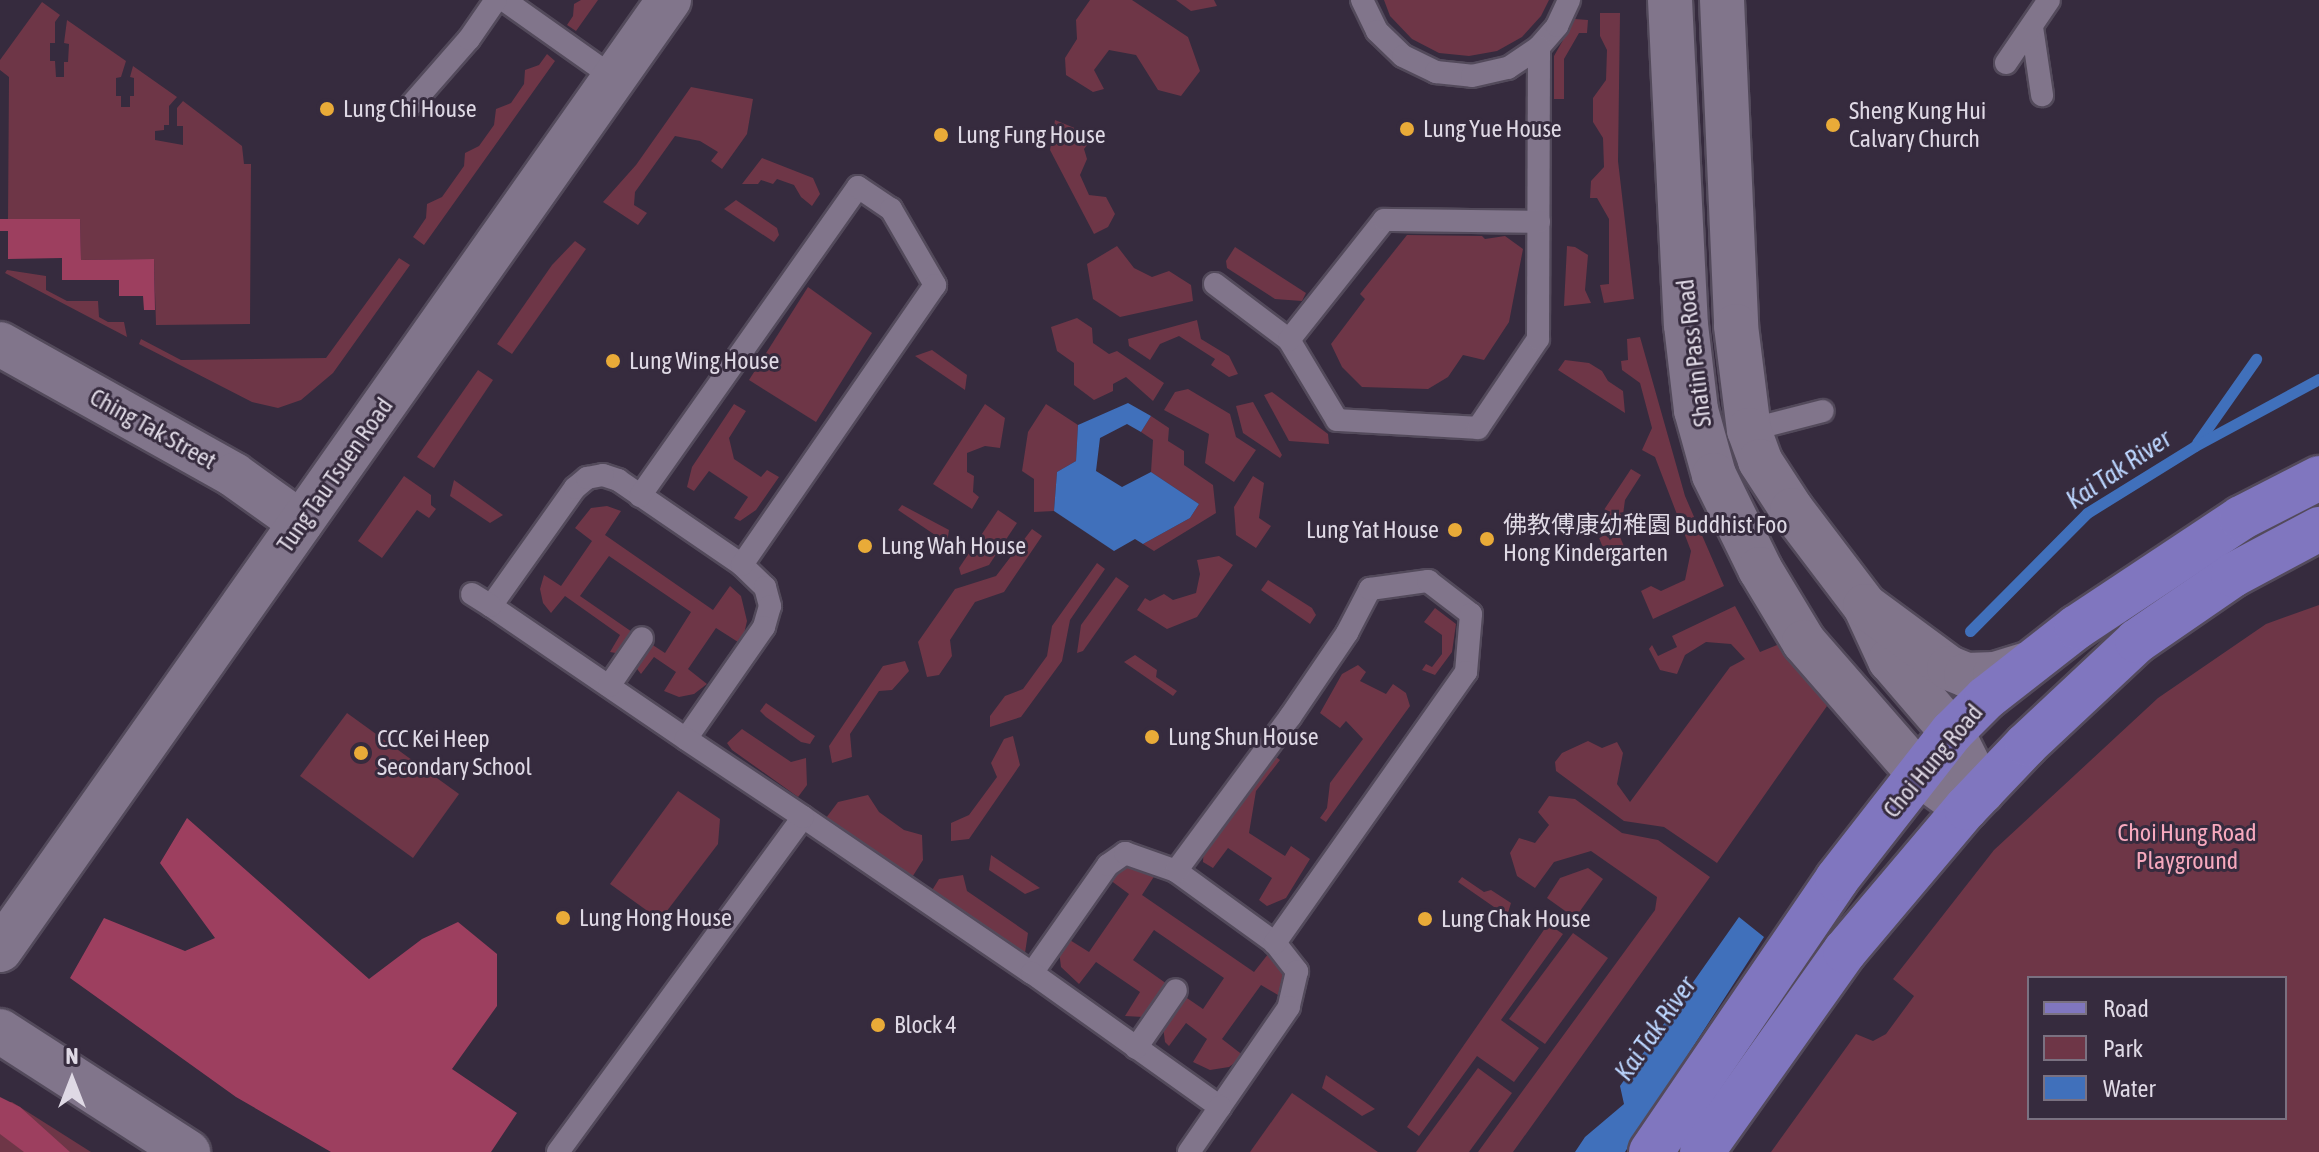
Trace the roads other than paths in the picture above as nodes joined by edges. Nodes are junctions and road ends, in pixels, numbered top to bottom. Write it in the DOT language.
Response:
graph roads {
  1 [pos="496,0"];
  2 [pos="504,0"];
  3 [pos="669,0"];
  4 [pos="1362,0"];
  5 [pos="1569,0"];
  6 [pos="1670,0"];
  7 [pos="1722,0"];
  8 [pos="2049,0"];
  9 [pos="2032,27"];
  10 [pos="1539,47"];
  11 [pos="2006,63"];
  12 [pos="614,78"];
  13 [pos="2042,95"];
  14 [pos="412,104"];
  15 [pos="1539,222"];
  16 [pos="1215,284"];
  17 [pos="1289,340"];
  18 [pos="0,344"];
  19 [pos="1823,411"];
  20 [pos="1749,430"];
  21 [pos="2319,478"];
  22 [pos="640,496"];
  23 [pos="301,523"];
  24 [pos="2319,529"];
  25 [pos="742,565"];
  26 [pos="1865,606"];
  27 [pos="642,638"];
  28 [pos="2028,664"];
  29 [pos="609,686"];
  30 [pos="1952,732"];
  31 [pos="686,739"];
  32 [pos="1919,774"];
  33 [pos="1974,800"];
  34 [pos="803,817"];
  35 [pos="1176,871"];
  36 [pos="1275,943"];
  37 [pos="0,950"];
  38 [pos="1032,973"];
  39 [pos="1176,990"];
  40 [pos="0,1031"];
  41 [pos="1136,1048"];
  42 [pos="1220,1107"];
  43 [pos="188,1152"];
  44 [pos="558,1152"];
  45 [pos="1189,1152"];
  46 [pos="1651,1152"];
  47 [pos="1702,1152"];
  1 -- 14 [label="lane"];
  2 -- 12 [label="lane"];
  3 -- 12 [label="main road, Tung Tau Tsuen Road"];
  4 -- 10 [label="lane"];
  5 -- 10 [label="lane"];
  6 -- 32 [label="main road, Shatin Pass Road"];
  7 -- 20 [label="main road, Shatin Pass Road"];
  8 -- 9 [label="lane"];
  9 -- 11 [label="lane"];
  9 -- 13 [label="lane"];
  10 -- 15 [label="lane"];
  12 -- 23 [label="main road, Tung Tau Tsuen Road"];
  15 -- 17 [label="lane"];
  15 -- 17 [label="lane"];
  16 -- 17 [label="lane"];
  18 -- 23 [label="main road, Ching Tak Street"];
  19 -- 20 [label="lane"];
  20 -- 26 [label="main road, Shatin Pass Road"];
  21 -- 28 [label="main road, Choi Hung Road"];
  22 -- 25 [label="lane"];
  22 -- 25 [label="lane"];
  22 -- 29 [label="lane"];
  23 -- 37 [label="main road, Tung Tau Tsuen Road"];
  24 -- 33 [label="main road"];
  25 -- 31 [label="lane"];
  26 -- 28 [label="main road"];
  26 -- 30 [label="main road, Shatin Pass Road"];
  27 -- 29 [label="lane"];
  28 -- 30 [label="main road, Choi Hung Road"];
  29 -- 31 [label="lane"];
  30 -- 32 [label="main road, Choi Hung Road"];
  30 -- 33 [label="main road, Shatin Pass Road"];
  31 -- 34 [label="lane"];
  32 -- 33 [label="main road, Shatin Pass Road"];
  32 -- 46 [label="main road, Choi Hung Road"];
  33 -- 47 [label="main road"];
  34 -- 38 [label="lane"];
  34 -- 44 [label="lane"];
  35 -- 36 [label="lane"];
  35 -- 36 [label="lane"];
  35 -- 38 [label="lane"];
  36 -- 42 [label="lane"];
  38 -- 41 [label="lane"];
  39 -- 41 [label="lane"];
  40 -- 43 [label="main road"];
  41 -- 42 [label="lane"];
  42 -- 45 [label="lane"];
}
